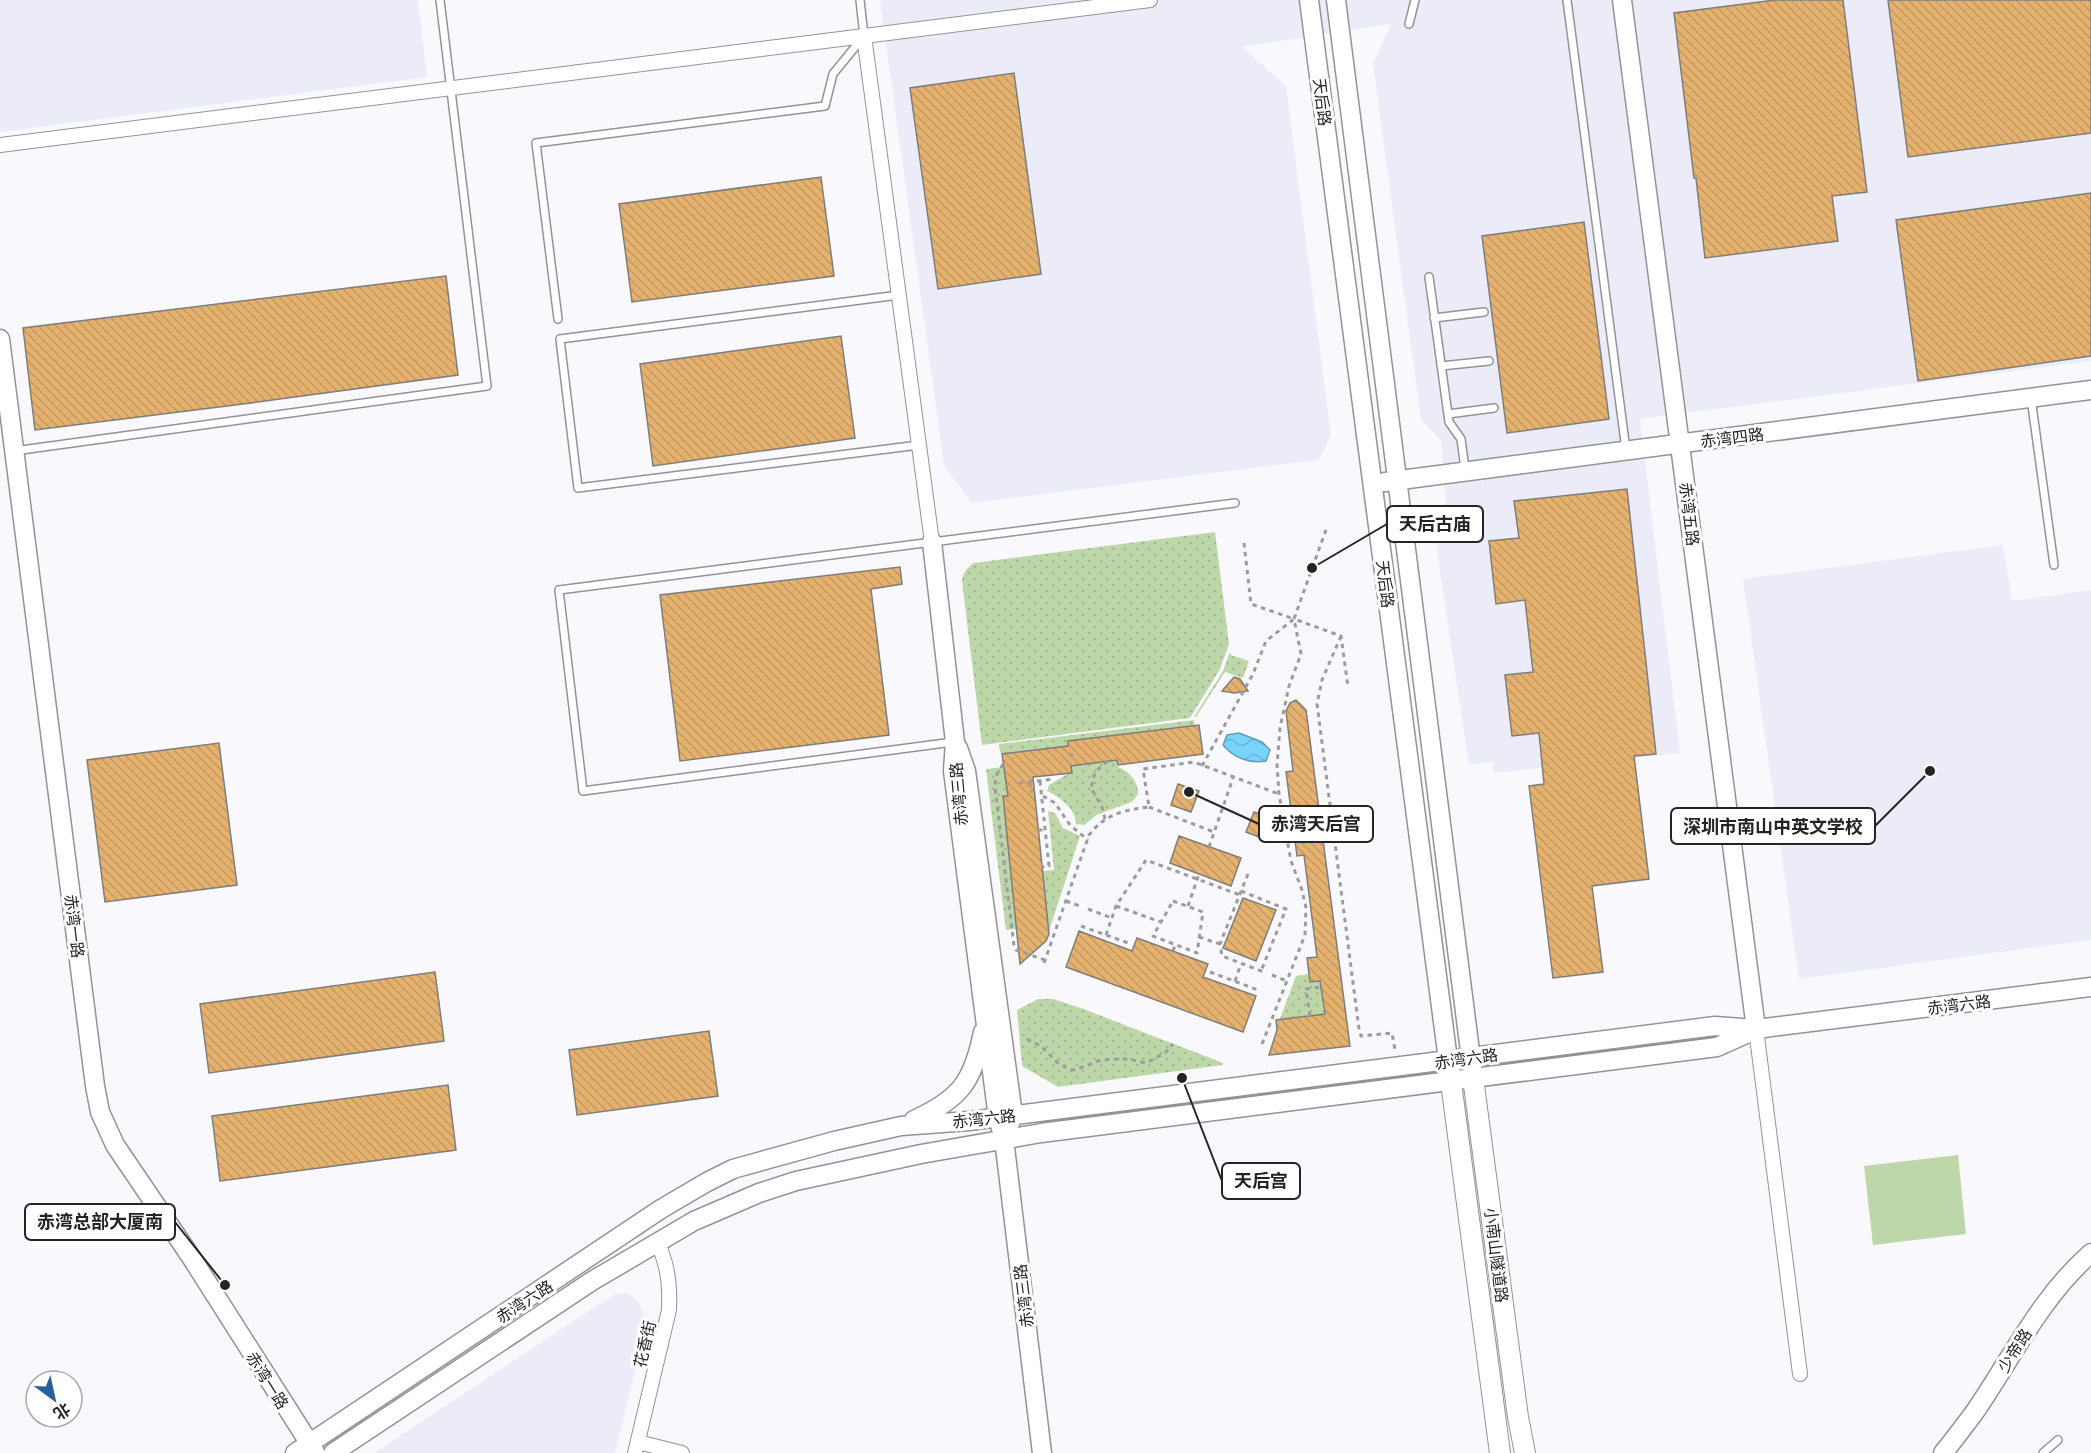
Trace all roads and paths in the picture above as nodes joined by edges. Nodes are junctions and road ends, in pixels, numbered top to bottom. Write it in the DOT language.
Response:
graph roads {
  1 [pos="440,0"];
  2 [pos="860,0"];
  3 [pos="1150,0"];
  4 [pos="1309,0"];
  5 [pos="1335,0"];
  6 [pos="1415,0"];
  7 [pos="1567,0"];
  8 [pos="1622,0"];
  9 [pos="1409,24"];
  10 [pos="864,36"];
  11 [pos="449,88"];
  12 [pos="0,145"];
  13 [pos="1429,277"];
  14 [pos="899,295"];
  15 [pos="1484,312"];
  16 [pos="1434,318"];
  17 [pos="558,319"];
  18 [pos="0,339"];
  19 [pos="1489,361"];
  20 [pos="1441,366"];
  21 [pos="2091,390"];
  22 [pos="2031,398"];
  23 [pos="1494,408"];
  24 [pos="1448,414"];
  25 [pos="1682,443"];
  26 [pos="919,445"];
  27 [pos="15,451"];
  28 [pos="1626,451"];
  29 [pos="1465,472"];
  30 [pos="1397,481"];
  31 [pos="1373,484"];
  32 [pos="1235,503"];
  33 [pos="1327,527"];
  34 [pos="932,542"];
  35 [pos="1244,543"];
  36 [pos="2054,565"];
  37 [pos="1294,620"];
  38 [pos="1341,636"];
  39 [pos="1348,687"];
  40 [pos="955,742"];
  41 [pos="1108,761"];
  42 [pos="1004,764"];
  43 [pos="1202,766"];
  44 [pos="1233,777"];
  45 [pos="1054,779"];
  46 [pos="1041,781"];
  47 [pos="1030,782"];
  48 [pos="1019,783"];
  49 [pos="1031,793"];
  50 [pos="1279,794"];
  51 [pos="1042,796"];
  52 [pos="1149,807"];
  53 [pos="1105,819"];
  54 [pos="1038,830"];
  55 [pos="1046,830"];
  56 [pos="1214,832"];
  57 [pos="1088,840"];
  58 [pos="1209,847"];
  59 [pos="1042,867"];
  60 [pos="1248,874"];
  61 [pos="1198,877"];
  62 [pos="1240,893"];
  63 [pos="1066,901"];
  64 [pos="1080,906"];
  65 [pos="1116,906"];
  66 [pos="1188,906"];
  67 [pos="1088,909"];
  68 [pos="1112,918"];
  69 [pos="1161,922"];
  70 [pos="1081,926"];
  71 [pos="1106,935"];
  72 [pos="1199,936"];
  73 [pos="1131,944"];
  74 [pos="1220,944"];
  75 [pos="1175,945"];
  76 [pos="1173,951"];
  77 [pos="1241,964"];
  78 [pos="1210,972"];
  79 [pos="1272,975"];
  80 [pos="1235,981"];
  81 [pos="1287,981"];
  82 [pos="1321,987"];
  83 [pos="2091,987"];
  84 [pos="1258,990"];
  85 [pos="1310,1016"];
  86 [pos="986,1018"];
  87 [pos="1756,1029"];
  88 [pos="1392,1033"];
  89 [pos="1027,1039"];
  90 [pos="1173,1044"];
  91 [pos="1262,1044"];
  92 [pos="1471,1057"];
  93 [pos="1448,1060"];
  94 [pos="1473,1078"];
  95 [pos="1450,1081"];
  96 [pos="1005,1117"];
  97 [pos="900,1126"];
  98 [pos="1004,1139"];
  99 [pos="658,1243"];
  100 [pos="2091,1253"];
  101 [pos="1800,1374"];
  102 [pos="2058,1440"];
  103 [pos="637,1447"];
  104 [pos="307,1450"];
  105 [pos="333,1453"];
  106 [pos="682,1453"];
  107 [pos="1042,1453"];
  108 [pos="1500,1453"];
  109 [pos="1526,1453"];
  110 [pos="1943,1453"];
  111 [pos="2043,1453"];
  1 -- 11 [label="lane"];
  2 -- 10 [label="lane"];
  3 -- 10 [label="street"];
  4 -- 31 [label="street, 天后路"];
  5 -- 30 [label="street, 天后路"];
  6 -- 9 [label="lane"];
  7 -- 28 [label="lane"];
  8 -- 25 [label="street, 赤湾五路"];
  10 -- 11 [label="street"];
  10 -- 14 [label="street"];
  10 -- 17 [label="lane"];
  11 -- 12 [label="street"];
  11 -- 27 [label="lane"];
  13 -- 16 [label="lane"];
  14 -- 26 [label="street"];
  14 -- 26 [label="lane"];
  15 -- 16 [label="lane"];
  16 -- 20 [label="lane"];
  18 -- 27 [label="street, 赤湾一路"];
  19 -- 20 [label="lane"];
  20 -- 24 [label="lane"];
  21 -- 22 [label="street, 赤湾四路"];
  22 -- 25 [label="street, 赤湾四路"];
  22 -- 36 [label="lane"];
  23 -- 24 [label="lane"];
  24 -- 29 [label="lane"];
  25 -- 28 [label="street, 赤湾四路"];
  25 -- 87 [label="street, 赤湾五路"];
  26 -- 34 [label="street"];
  27 -- 104 [label="street, 赤湾一路"];
  28 -- 29 [label="street, 赤湾四路"];
  29 -- 30 [label="street, 赤湾四路"];
  30 -- 31 [label="street, 赤湾四路"];
  30 -- 92 [label="street, 天后路"];
  31 -- 93 [label="street, 天后路"];
  32 -- 34 [label="lane"];
  33 -- 37 [label="path"];
  34 -- 40 [label="street"];
  34 -- 40 [label="lane"];
  35 -- 37 [label="path"];
  37 -- 38 [label="path"];
  37 -- 43 [label="path"];
  37 -- 50 [label="path"];
  38 -- 39 [label="path"];
  38 -- 88 [label="path"];
  40 -- 86 [label="street, 赤湾三路"];
  40 -- 96 [label="street, 赤湾三路"];
  41 -- 53 [label="path"];
  42 -- 63 [label="path"];
  43 -- 44 [label="path"];
  43 -- 52 [label="path"];
  44 -- 50 [label="path"];
  44 -- 56 [label="path"];
  45 -- 46 [label="path"];
  46 -- 47 [label="path"];
  46 -- 51 [label="path"];
  47 -- 48 [label="path"];
  47 -- 49 [label="path"];
  50 -- 81 [label="path"];
  51 -- 55 [label="path"];
  51 -- 57 [label="path"];
  52 -- 53 [label="path"];
  52 -- 56 [label="path"];
  53 -- 57 [label="path"];
  54 -- 55 [label="path"];
  55 -- 59 [label="path"];
  56 -- 58 [label="path"];
  57 -- 63 [label="path"];
  60 -- 62 [label="path"];
  61 -- 62 [label="path"];
  61 -- 65 [label="path"];
  61 -- 66 [label="path"];
  62 -- 74 [label="path"];
  62 -- 77 [label="path"];
  63 -- 64 [label="path"];
  65 -- 68 [label="path"];
  65 -- 69 [label="path"];
  66 -- 69 [label="path"];
  66 -- 72 [label="path"];
  67 -- 68 [label="path"];
  68 -- 71 [label="path"];
  69 -- 75 [label="path"];
  70 -- 71 [label="path"];
  71 -- 73 [label="path"];
  72 -- 74 [label="path"];
  72 -- 75 [label="path"];
  74 -- 77 [label="path"];
  75 -- 76 [label="path"];
  77 -- 80 [label="path"];
  78 -- 80 [label="path"];
  79 -- 81 [label="path"];
  80 -- 84 [label="path"];
  81 -- 91 [label="path"];
  82 -- 85 [label="path"];
  83 -- 87 [label="street, 赤湾六路"];
  86 -- 96 [label="street, 赤湾三路"];
  86 -- 97 [label="street"];
  87 -- 92 [label="street, 赤湾六路"];
  87 -- 94 [label="street, 赤湾六路"];
  87 -- 101 [label="street"];
  89 -- 90 [label="path"];
  92 -- 93 [label="street, 赤湾六路"];
  92 -- 94 [label="street, 小南山隧道路"];
  93 -- 95 [label="main road, 小南山隧道路"];
  93 -- 96 [label="street, 赤湾六路"];
  94 -- 95 [label="street, 赤湾六路"];
  94 -- 109 [label="main road, 小南山隧道路"];
  95 -- 98 [label="street, 赤湾六路"];
  95 -- 108 [label="main road, 小南山隧道路"];
  96 -- 97 [label="street, 赤湾六路"];
  96 -- 98 [label="street, 赤湾三路"];
  97 -- 104 [label="street, 赤湾六路"];
  98 -- 99 [label="street, 赤湾六路"];
  98 -- 107 [label="street, 赤湾三路"];
  99 -- 103 [label="street, 花香街"];
  99 -- 105 [label="street, 赤湾六路"];
  100 -- 110 [label="street, 少帝路"];
  102 -- 111 [label="lane"];
  103 -- 106 [label="street"];
}
